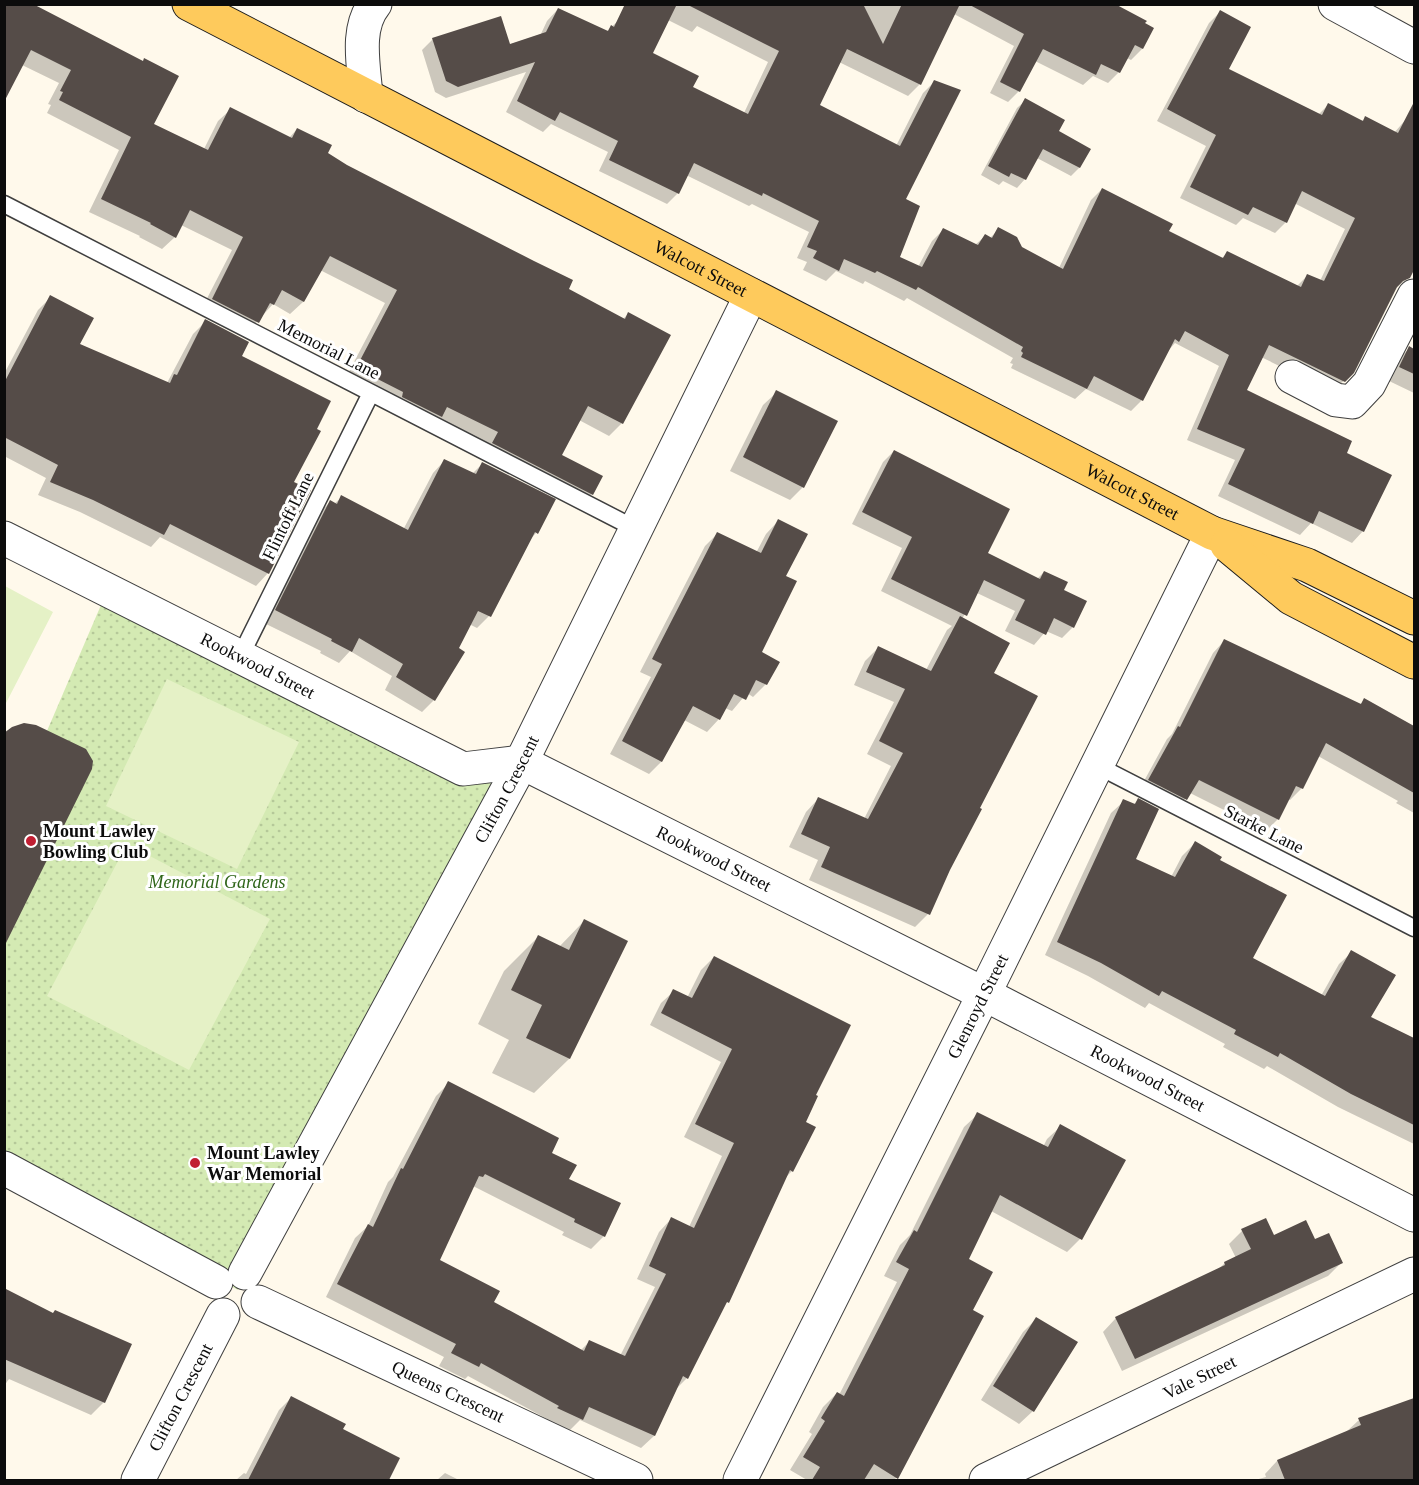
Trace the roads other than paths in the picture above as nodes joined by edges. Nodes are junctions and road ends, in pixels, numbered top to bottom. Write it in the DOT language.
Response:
graph roads {
  1 [pos="189,4"];
  2 [pos="1335,4"];
  3 [pos="369,18"];
  4 [pos="1414,47"];
  5 [pos="366,96"];
  6 [pos="4,204"];
  7 [pos="751,296"];
  8 [pos="1414,296"];
  9 [pos="1292,376"];
  10 [pos="371,393"];
  11 [pos="636,529"];
  12 [pos="1212,533"];
  13 [pos="4,538"];
  14 [pos="1414,618"];
  15 [pos="240,657"];
  16 [pos="1414,662"];
  17 [pos="521,762"];
  18 [pos="1096,765"];
  19 [pos="1414,928"];
  20 [pos="984,994"];
  21 [pos="4,1168"];
  22 [pos="1414,1215"];
  23 [pos="1414,1274"];
  24 [pos="231,1278"];
  25 [pos="258,1302"];
  26 [pos="223,1315"];
  27 [pos="138,1480"];
  28 [pos="636,1480"];
  29 [pos="740,1480"];
  30 [pos="986,1480"];
  1 -- 5 [label="main road, Walcott Street"];
  2 -- 4 [label="street"];
  3 -- 5 [label="street"];
  5 -- 7 [label="main road, Walcott Street"];
  6 -- 10 [label="lane, Memorial Lane"];
  7 -- 11 [label="street, Clifton Crescent"];
  7 -- 12 [label="main road, Walcott Street"];
  8 -- 9 [label="street"];
  10 -- 11 [label="lane, Memorial Lane"];
  10 -- 15 [label="lane, Flintoff Lane"];
  11 -- 17 [label="street, Clifton Crescent"];
  12 -- 14 [label="main road, Walcott Street"];
  12 -- 16 [label="main road, Walcott Street"];
  12 -- 18 [label="street, Glenroyd Street"];
  13 -- 15 [label="street, Rookwood Street"];
  15 -- 17 [label="street, Rookwood Street"];
  17 -- 20 [label="street, Rookwood Street"];
  17 -- 24 [label="street, Clifton Crescent"];
  18 -- 19 [label="lane, Starke Lane"];
  18 -- 20 [label="street, Glenroyd Street"];
  20 -- 22 [label="street, Rookwood Street"];
  20 -- 29 [label="street, Glenroyd Street"];
  21 -- 24 [label="street"];
  23 -- 30 [label="street, Vale Street"];
  24 -- 25 [label="street"];
  24 -- 26 [label="street"];
  25 -- 26 [label="street"];
  25 -- 28 [label="street, Queens Crescent"];
  26 -- 27 [label="street, Clifton Crescent"];
}
